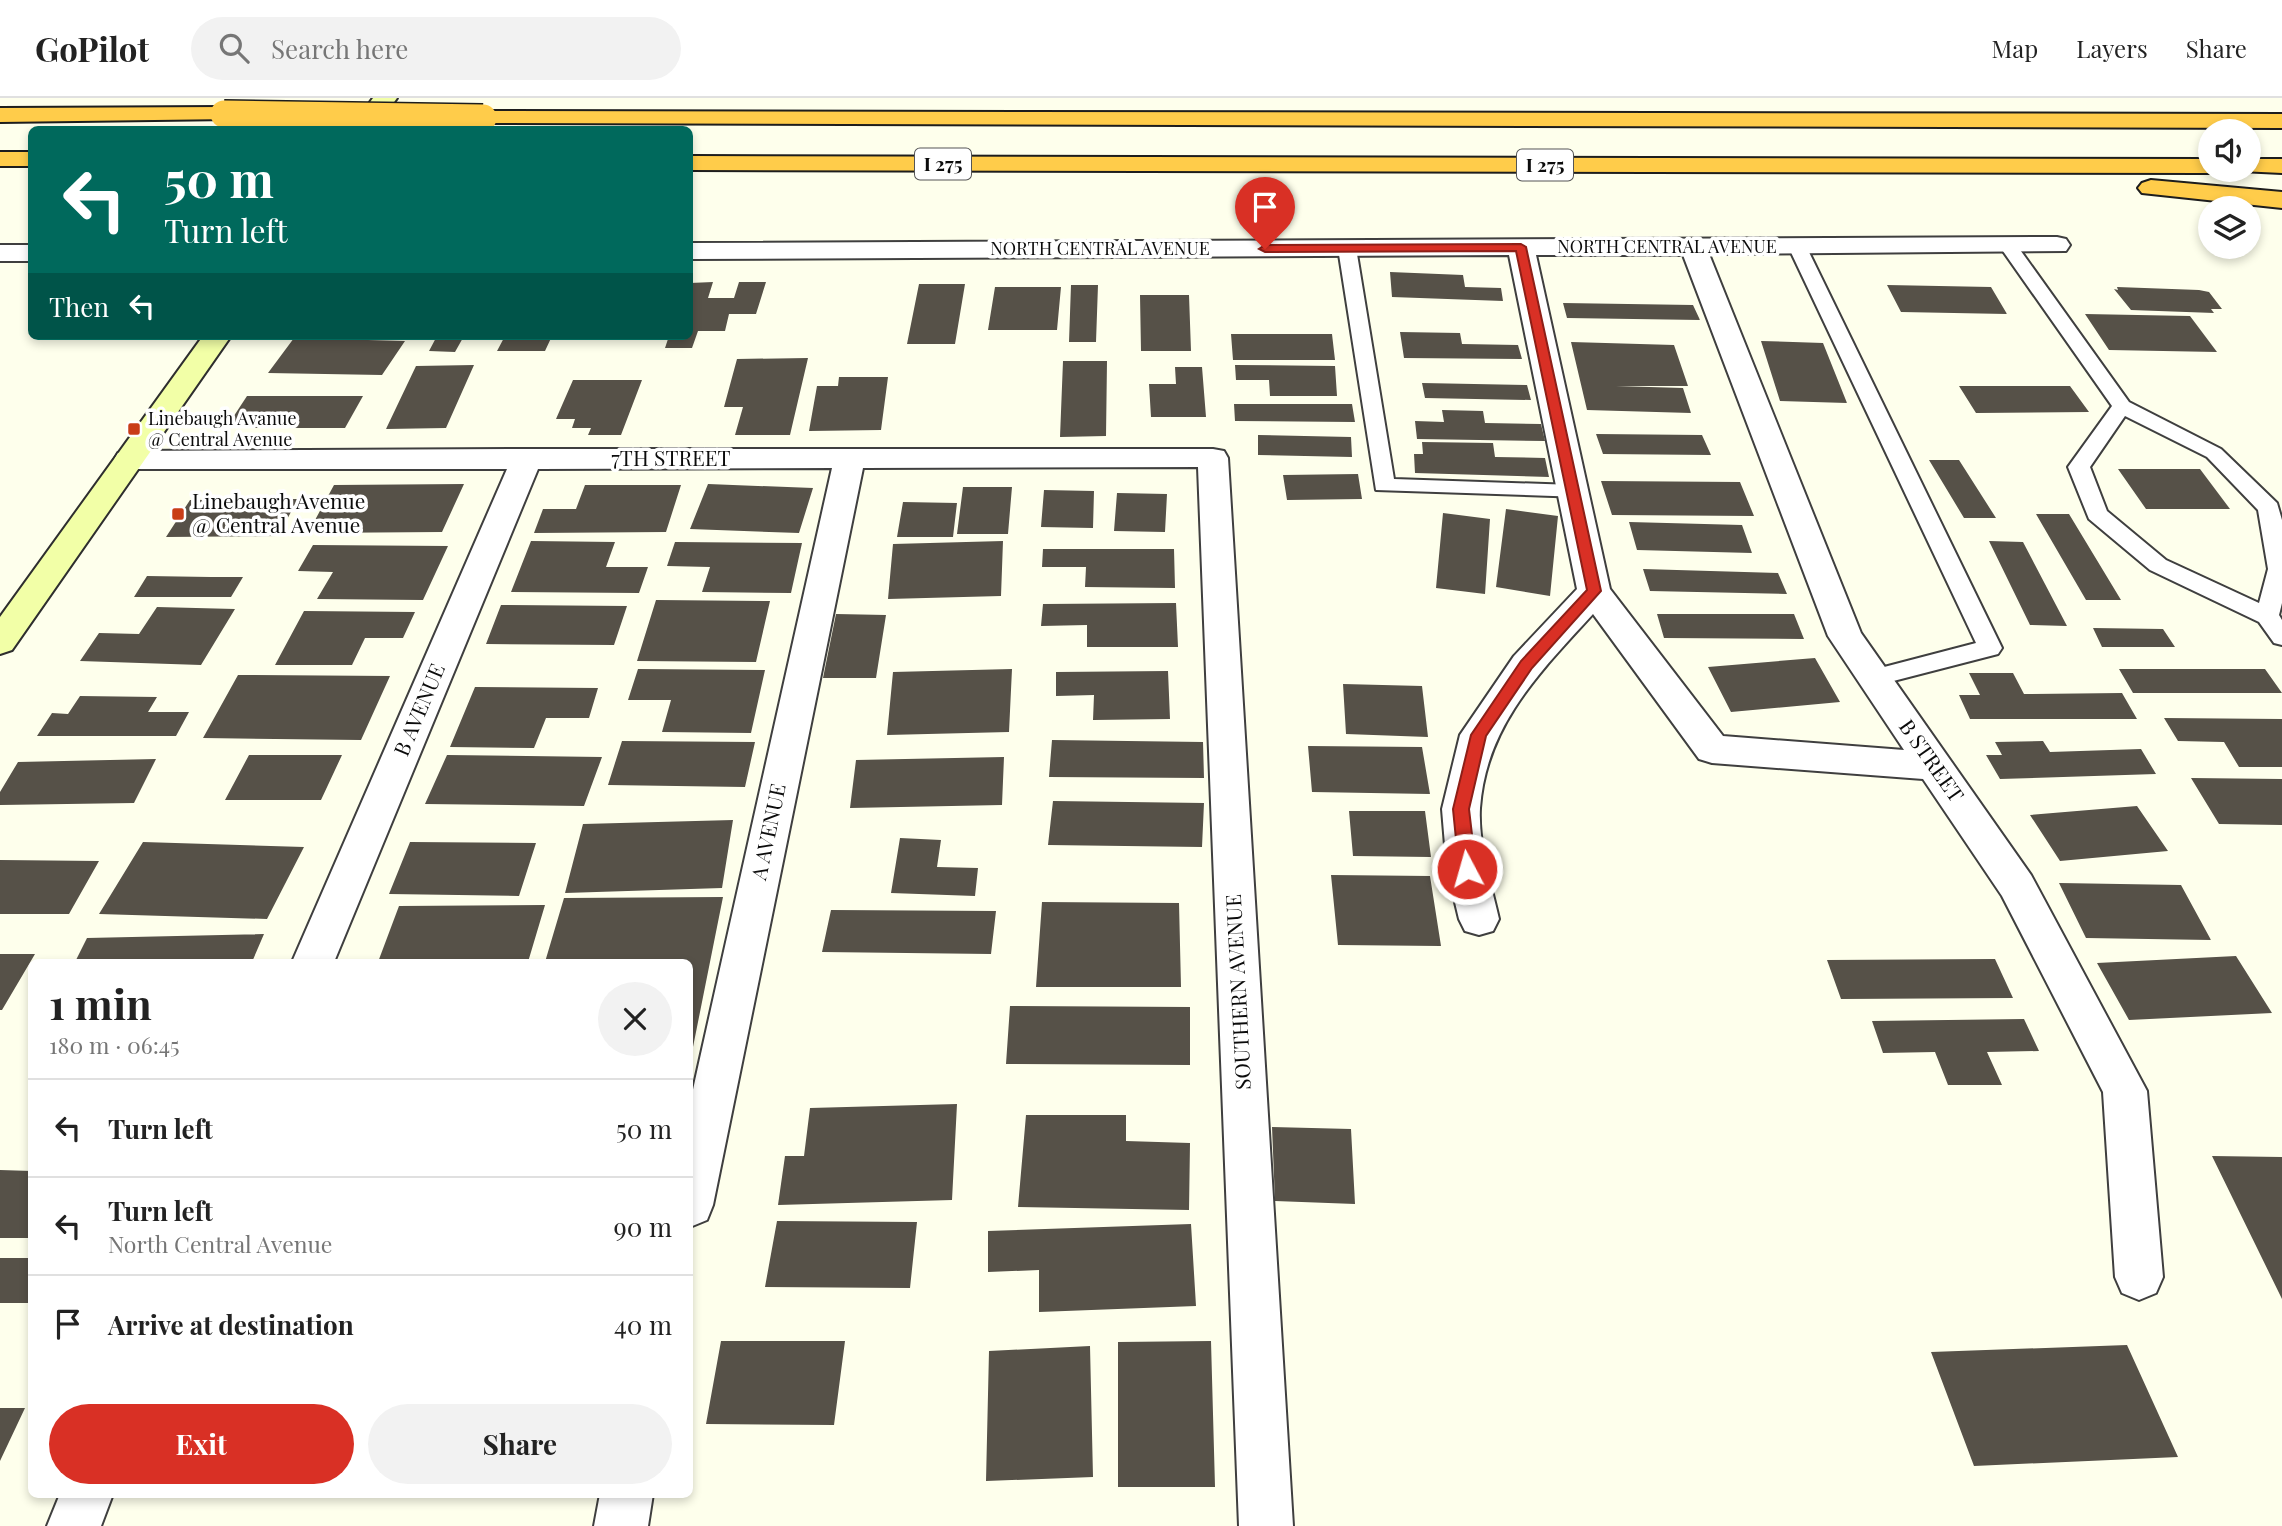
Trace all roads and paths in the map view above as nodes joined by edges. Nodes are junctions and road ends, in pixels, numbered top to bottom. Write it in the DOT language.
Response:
graph roads {
  1 [pos="385,98"];
  2 [pos="2106,98"];
  3 [pos="0,115"];
  4 [pos="1879,120"];
  5 [pos="2282,121"];
  6 [pos="365,126"];
  7 [pos="0,159"];
  8 [pos="28,159"];
  9 [pos="693,163"];
  10 [pos="1895,165"];
  11 [pos="2198,166"];
  12 [pos="2261,166"];
  13 [pos="2282,166"];
  14 [pos="2282,200"];
  15 [pos="2007,244"];
  16 [pos="2057,245"];
  17 [pos="1797,246"];
  18 [pos="1521,247"];
  19 [pos="1693,247"];
  20 [pos="1347,248"];
  21 [pos="693,251"];
  22 [pos="0,253"];
  23 [pos="28,253"];
  24 [pos="213,340"];
  25 [pos="2122,407"];
  26 [pos="527,458"];
  27 [pos="1213,458"];
  28 [pos="129,460"];
  29 [pos="849,460"];
  30 [pos="1574,492"];
  31 [pos="1594,591"];
  32 [pos="2267,616"];
  33 [pos="2282,637"];
  34 [pos="0,642"];
  35 [pos="1874,678"];
  36 [pos="1934,766"];
  37 [pos="1479,919"];
  38 [pos="314,959"];
  39 [pos="693,1191"];
  40 [pos="2139,1277"];
  41 [pos="85,1498"];
  42 [pos="626,1498"];
  43 [pos="74,1526"];
  44 [pos="621,1526"];
  45 [pos="1266,1526"];
  1 -- 6 [label="street"];
  2 -- 4 [label="highway"];
  3 -- 4 [label="highway, I 275, bridge"];
  4 -- 5 [label="highway, I 275"];
  7 -- 8 [label="highway"];
  9 -- 10 [label="highway, I 275"];
  10 -- 11 [label="highway, I 275"];
  10 -- 14 [label="highway"];
  12 -- 13 [label="highway"];
  15 -- 16 [label="street, NORTH CENTRAL AVENUE"];
  15 -- 17 [label="street, NORTH CENTRAL AVENUE"];
  15 -- 25 [label="lane"];
  17 -- 19 [label="street, NORTH CENTRAL AVENUE"];
  17 -- 35 [label="lane"];
  18 -- 19 [label="street, NORTH CENTRAL AVENUE"];
  18 -- 20 [label="street, NORTH CENTRAL AVENUE"];
  18 -- 30 [label="street"];
  19 -- 35 [label="street, B STREET"];
  20 -- 21 [label="street, NORTH CENTRAL AVENUE"];
  20 -- 30 [label="lane"];
  22 -- 23 [label="street"];
  24 -- 28 [label="street"];
  25 -- 32 [label="lane"];
  25 -- 32 [label="lane"];
  26 -- 28 [label="street, 7TH STREET"];
  26 -- 29 [label="street, 7TH STREET"];
  26 -- 38 [label="street, B AVENUE"];
  27 -- 29 [label="street, 7TH STREET"];
  27 -- 45 [label="street, SOUTHERN AVENUE"];
  28 -- 34 [label="street"];
  29 -- 39 [label="street, A AVENUE"];
  30 -- 31 [label="street"];
  31 -- 36 [label="street"];
  31 -- 37 [label="street"];
  32 -- 33 [label="lane"];
  35 -- 36 [label="street, B STREET"];
  36 -- 40 [label="street, B STREET"];
  41 -- 43 [label="street"];
  42 -- 44 [label="street"];
}
